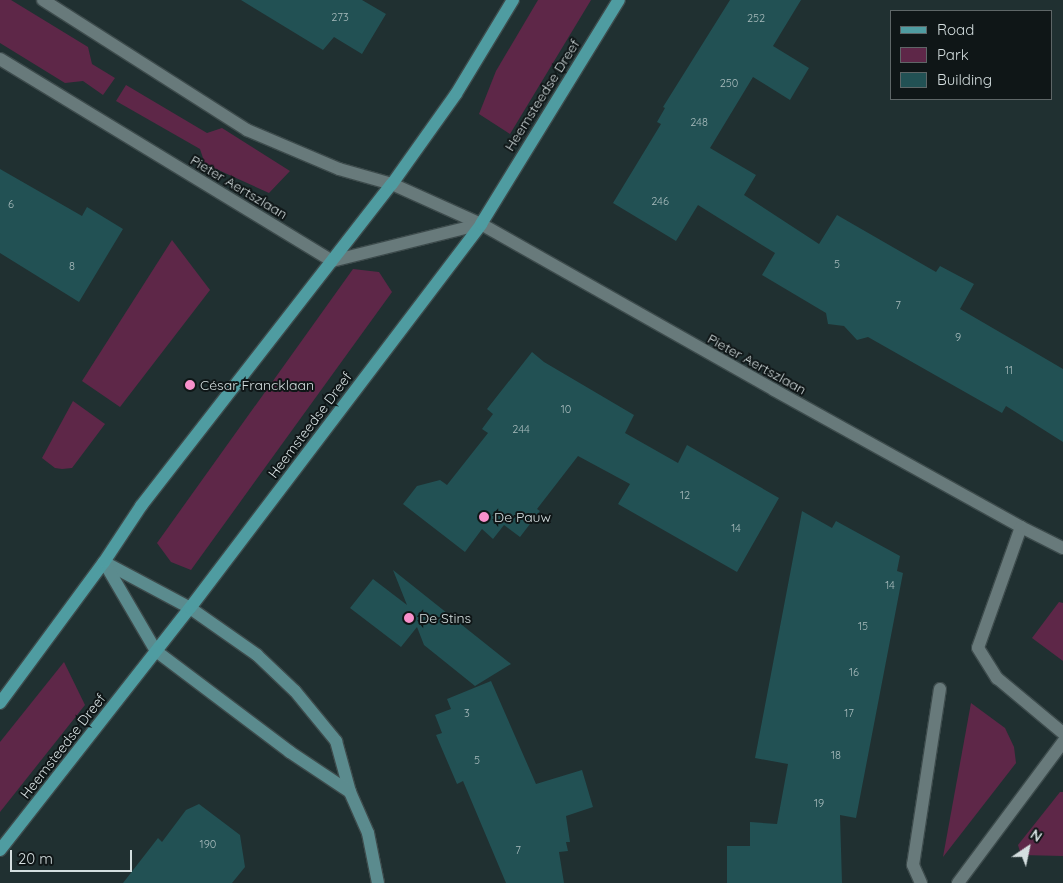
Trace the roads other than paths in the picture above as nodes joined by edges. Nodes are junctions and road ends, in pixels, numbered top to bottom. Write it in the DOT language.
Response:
graph roads {
  1 [pos="43,0"];
  2 [pos="513,0"];
  3 [pos="619,0"];
  4 [pos="0,59"];
  5 [pos="392,184"];
  6 [pos="481,224"];
  7 [pos="332,261"];
  8 [pos="1020,527"];
  9 [pos="1063,548"];
  10 [pos="104,562"];
  11 [pos="190,608"];
  12 [pos="156,651"];
  13 [pos="940,689"];
  14 [pos="0,703"];
  15 [pos="1063,733"];
  16 [pos="1063,742"];
  17 [pos="350,792"];
  18 [pos="0,850"];
  19 [pos="378,883"];
  20 [pos="921,883"];
  21 [pos="958,883"];
  1 -- 5 [label="street, Pieter Aertszlaan"];
  2 -- 5 [label="main road"];
  3 -- 6 [label="main road, Heemsteedse Dreef"];
  4 -- 7 [label="street, Pieter Aertszlaan"];
  5 -- 6 [label="street, Pieter Aertszlaan"];
  5 -- 7 [label="main road"];
  6 -- 7 [label="street"];
  6 -- 8 [label="street, Pieter Aertszlaan"];
  6 -- 11 [label="main road, Heemsteedse Dreef"];
  7 -- 10 [label="main road"];
  8 -- 9 [label="street, Pieter Aertszlaan"];
  8 -- 15 [label="street"];
  10 -- 11 [label="main road"];
  10 -- 12 [label="main road"];
  10 -- 14 [label="main road"];
  11 -- 12 [label="main road, Heemsteedse Dreef"];
  11 -- 17 [label="main road"];
  12 -- 17 [label="main road"];
  12 -- 18 [label="main road, Heemsteedse Dreef"];
  13 -- 20 [label="street"];
  16 -- 21 [label="street"];
  17 -- 19 [label="main road"];
}
